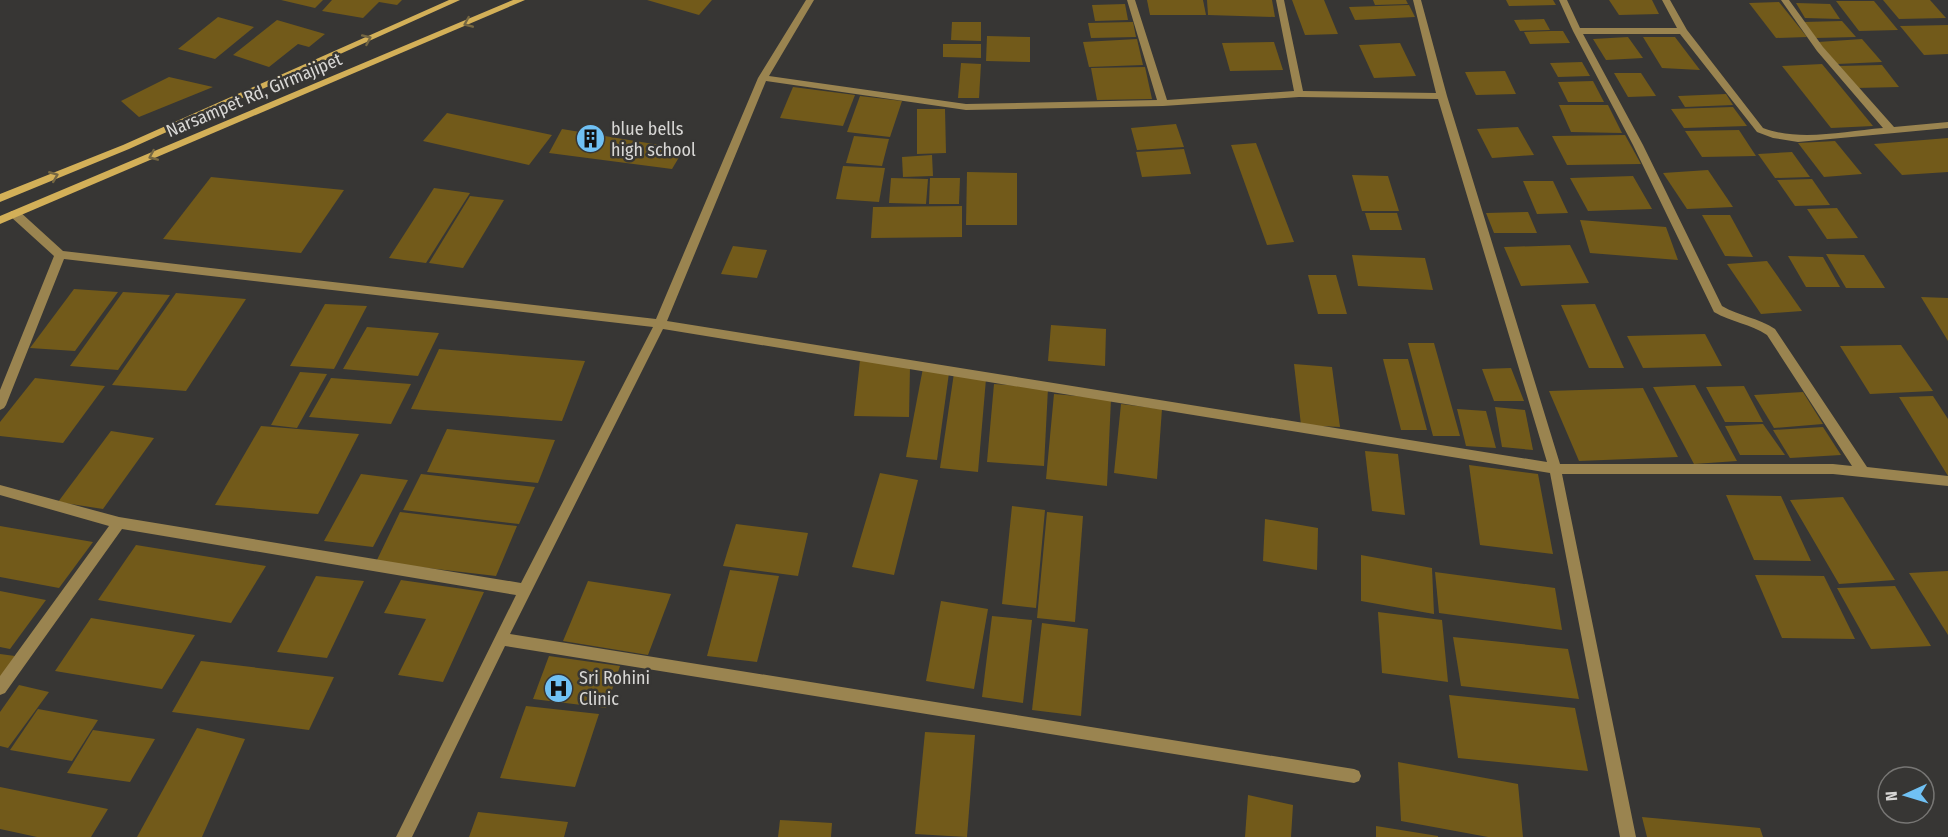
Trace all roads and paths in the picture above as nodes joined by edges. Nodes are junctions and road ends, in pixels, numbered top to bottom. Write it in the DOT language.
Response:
graph roads {
  1 [pos="456,0"];
  2 [pos="522,0"];
  3 [pos="810,0"];
  4 [pos="1131,0"];
  5 [pos="1280,0"];
  6 [pos="1417,0"];
  7 [pos="1563,0"];
  8 [pos="1666,0"];
  9 [pos="1785,0"];
  10 [pos="1577,31"];
  11 [pos="1683,31"];
  12 [pos="763,78"];
  13 [pos="1299,94"];
  14 [pos="1442,96"];
  15 [pos="1163,103"];
  16 [pos="1948,125"];
  17 [pos="1890,129"];
  18 [pos="0,198"];
  19 [pos="15,214"];
  20 [pos="0,220"];
  21 [pos="60,255"];
  22 [pos="660,324"];
  23 [pos="0,405"];
  24 [pos="1555,469"];
  25 [pos="1863,472"];
  26 [pos="1948,481"];
  27 [pos="0,490"];
  28 [pos="119,523"];
  29 [pos="525,590"];
  30 [pos="502,639"];
  31 [pos="0,688"];
  32 [pos="1354,776"];
  33 [pos="404,837"];
  34 [pos="1628,837"];
  18 -- 1 [label="main road, Narsampet Rd, Girmajipet, one-way"];
  2 -- 19 [label="main road, Narsampet Rd, Girmajipet, one-way"];
  3 -- 12 [label="street"];
  4 -- 15 [label="street"];
  5 -- 13 [label="street"];
  6 -- 14 [label="street"];
  7 -- 10 [label="street"];
  8 -- 11 [label="street"];
  9 -- 17 [label="street"];
  10 -- 11 [label="street"];
  10 -- 25 [label="street"];
  11 -- 17 [label="street"];
  12 -- 15 [label="street"];
  12 -- 22 [label="street"];
  13 -- 14 [label="street"];
  13 -- 15 [label="street"];
  14 -- 24 [label="street"];
  16 -- 17 [label="street"];
  19 -- 20 [label="main road, Narsampet Rd, Girmajipet"];
  19 -- 21 [label="street"];
  21 -- 22 [label="street"];
  21 -- 23 [label="street"];
  22 -- 24 [label="street"];
  22 -- 29 [label="street"];
  24 -- 25 [label="street"];
  24 -- 34 [label="street"];
  25 -- 26 [label="street"];
  27 -- 28 [label="street"];
  28 -- 29 [label="street"];
  28 -- 31 [label="street"];
  29 -- 30 [label="street"];
  30 -- 32 [label="street"];
  30 -- 33 [label="street"];
}
